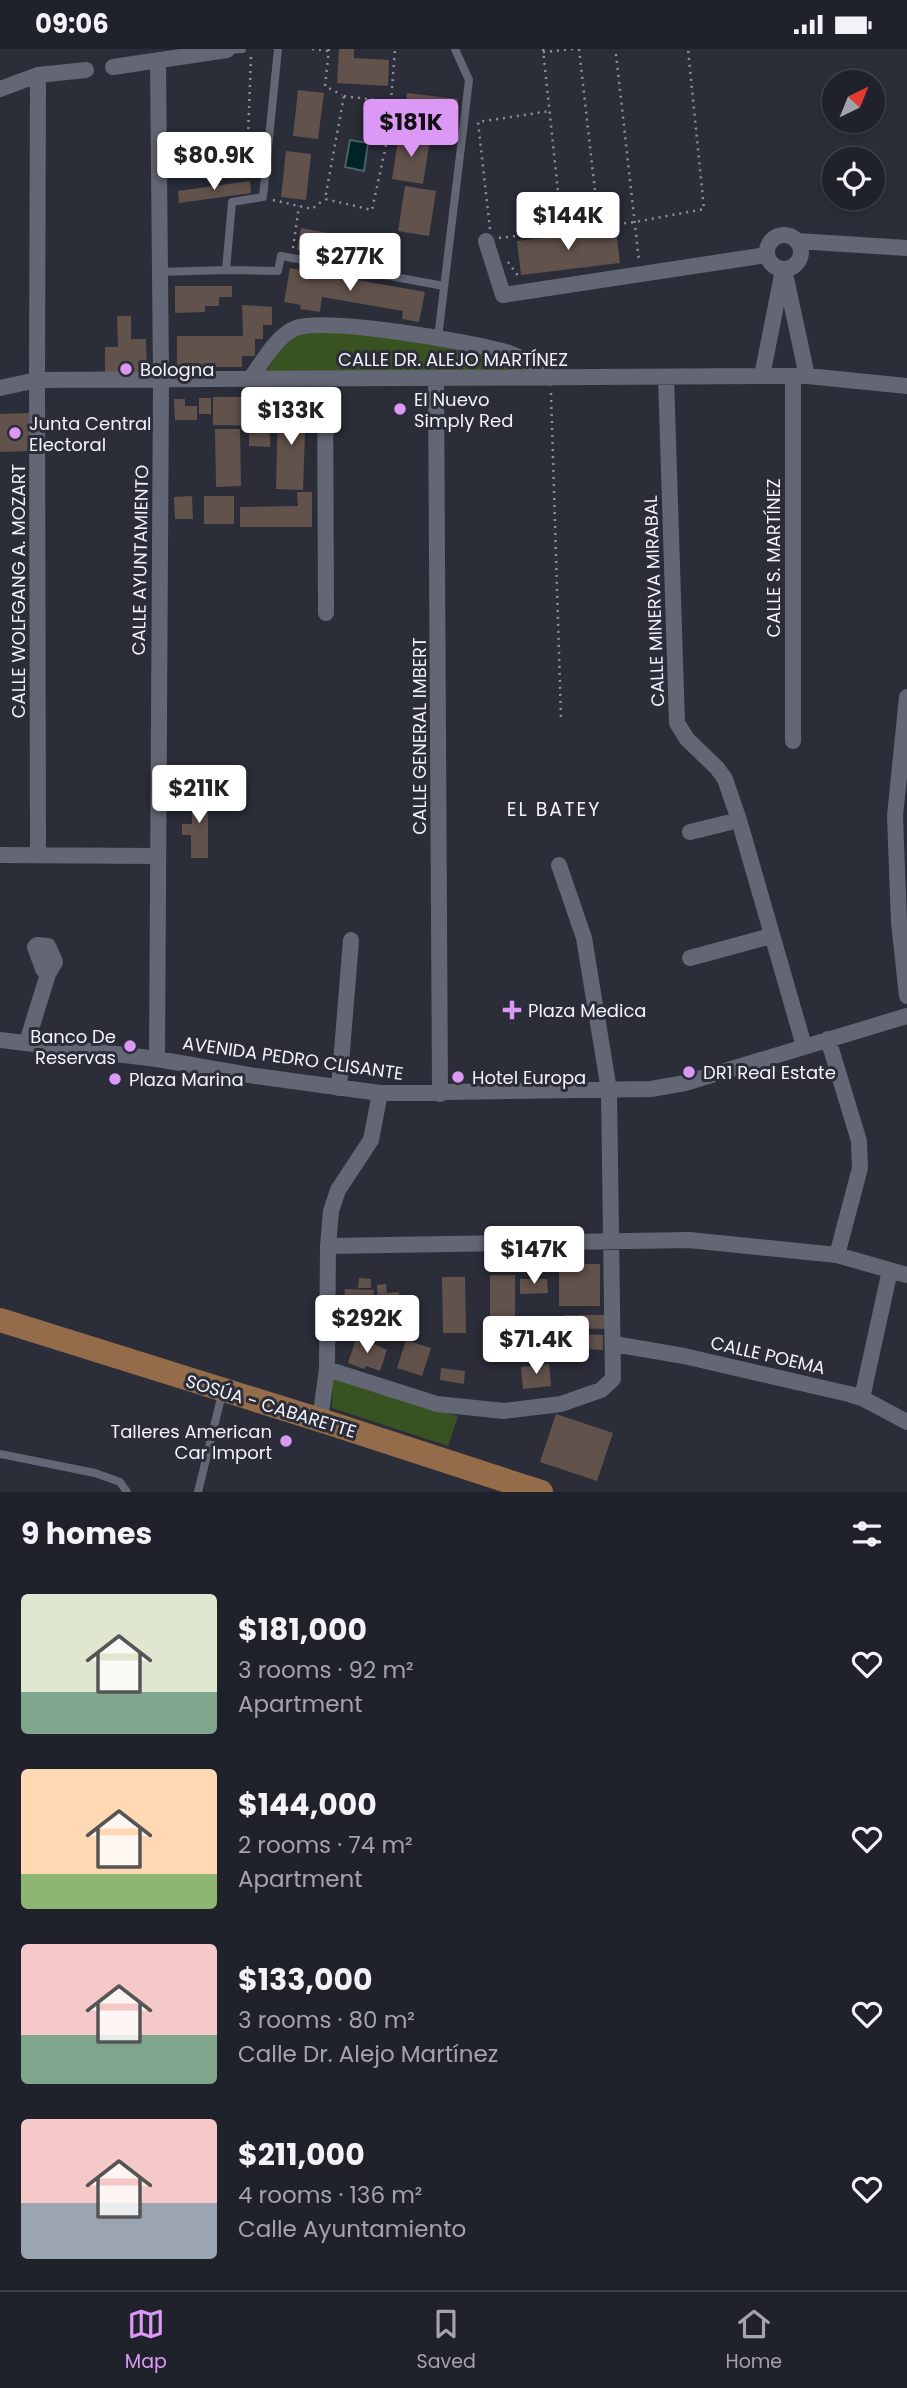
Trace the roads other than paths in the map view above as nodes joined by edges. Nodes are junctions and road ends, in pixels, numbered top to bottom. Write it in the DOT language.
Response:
graph roads {
  1 [pos="278,49"];
  2 [pos="455,49"];
  3 [pos="234,50"];
  4 [pos="158,61"];
  5 [pos="113,67"];
  6 [pos="86,70"];
  7 [pos="38,75"];
  8 [pos="0,89"];
  9 [pos="486,241"];
  10 [pos="797,241"];
  11 [pos="907,248"];
  12 [pos="767,255"];
  13 [pos="784,269"];
  14 [pos="226,270"];
  15 [pos="160,272"];
  16 [pos="444,286"];
  17 [pos="438,339"];
  18 [pos="762,376"];
  19 [pos="800,376"];
  20 [pos="666,377"];
  21 [pos="436,378"];
  22 [pos="550,378"];
  23 [pos="250,379"];
  24 [pos="325,379"];
  25 [pos="37,380"];
  26 [pos="161,380"];
  27 [pos="907,386"];
  28 [pos="0,389"];
  29 [pos="326,614"];
  30 [pos="907,697"];
  31 [pos="793,741"];
  32 [pos="739,821"];
  33 [pos="690,832"];
  34 [pos="0,855"];
  35 [pos="38,855"];
  36 [pos="157,856"];
  37 [pos="559,865"];
  38 [pos="771,936"];
  39 [pos="351,940"];
  40 [pos="690,958"];
  41 [pos="48,974"];
  42 [pos="907,996"];
  43 [pos="907,1016"];
  44 [pos="828,1039"];
  45 [pos="0,1040"];
  46 [pos="27,1042"];
  47 [pos="804,1047"];
  48 [pos="157,1059"];
  49 [pos="339,1087"];
  50 [pos="609,1090"];
  51 [pos="380,1093"];
  52 [pos="440,1094"];
  53 [pos="612,1240"];
  54 [pos="328,1246"];
  55 [pos="837,1255"];
  56 [pos="890,1270"];
  57 [pos="907,1275"];
  58 [pos="0,1321"];
  59 [pos="614,1344"];
  60 [pos="327,1369"];
  61 [pos="223,1392"];
  62 [pos="862,1398"];
  63 [pos="320,1420"];
  64 [pos="907,1422"];
  65 [pos="0,1454"];
  66 [pos="507,1488"];
  67 [pos="127,1492"];
  68 [pos="198,1492"];
  69 [pos="541,1492"];
  1 -- 14 [label="lane"];
  2 -- 16 [label="lane"];
  3 -- 4 [label="street"];
  4 -- 5 [label="street"];
  4 -- 15 [label="street, CALLE AYUNTAMIENTO"];
  6 -- 7 [label="street"];
  7 -- 8 [label="street"];
  7 -- 25 [label="street, CALLE WOLFGANG A. MOZART"];
  9 -- 12 [label="street"];
  10 -- 11 [label="street"];
  10 -- 12 [label="street"];
  10 -- 13 [label="street"];
  12 -- 13 [label="street"];
  13 -- 18 [label="street"];
  13 -- 19 [label="street, CALLE S. MARTÍNEZ"];
  14 -- 15 [label="lane"];
  14 -- 16 [label="lane"];
  15 -- 26 [label="street, CALLE AYUNTAMIENTO"];
  16 -- 17 [label="lane"];
  17 -- 22 [label="street"];
  17 -- 23 [label="street"];
  18 -- 19 [label="street, CALLE DR. ALEJO MARTÍNEZ"];
  18 -- 20 [label="street, CALLE DR. ALEJO MARTÍNEZ"];
  19 -- 27 [label="street, CALLE DR. ALEJO MARTÍNEZ"];
  19 -- 31 [label="street, CALLE S. MARTÍNEZ"];
  20 -- 22 [label="street, CALLE DR. ALEJO MARTÍNEZ"];
  20 -- 32 [label="street, CALLE MINERVA MIRABAL"];
  21 -- 22 [label="street, CALLE DR. ALEJO MARTÍNEZ"];
  21 -- 24 [label="street, CALLE DR. ALEJO MARTÍNEZ"];
  21 -- 52 [label="street, CALLE GENERAL IMBERT"];
  23 -- 24 [label="street, CALLE DR. ALEJO MARTÍNEZ"];
  23 -- 26 [label="street, CALLE DR. ALEJO MARTÍNEZ"];
  24 -- 29 [label="street"];
  25 -- 26 [label="street, CALLE DR. ALEJO MARTÍNEZ"];
  25 -- 28 [label="street, CALLE DR. ALEJO MARTÍNEZ"];
  25 -- 35 [label="street, CALLE WOLFGANG A. MOZART"];
  26 -- 36 [label="street, CALLE AYUNTAMIENTO"];
  30 -- 42 [label="street"];
  32 -- 33 [label="street"];
  32 -- 38 [label="street, CALLE MINERVA MIRABAL"];
  34 -- 35 [label="street"];
  35 -- 36 [label="street"];
  36 -- 48 [label="street, CALLE AYUNTAMIENTO"];
  37 -- 50 [label="street"];
  38 -- 40 [label="street"];
  38 -- 47 [label="street, CALLE MINERVA MIRABAL"];
  39 -- 49 [label="street"];
  41 -- 46 [label="street"];
  43 -- 44 [label="street, AVENIDA PEDRO CLISANTE"];
  44 -- 47 [label="street, AVENIDA PEDRO CLISANTE"];
  44 -- 55 [label="street"];
  45 -- 46 [label="street, AVENIDA PEDRO CLISANTE"];
  46 -- 48 [label="street, AVENIDA PEDRO CLISANTE"];
  47 -- 50 [label="street, AVENIDA PEDRO CLISANTE"];
  48 -- 49 [label="street, AVENIDA PEDRO CLISANTE"];
  49 -- 51 [label="street, AVENIDA PEDRO CLISANTE"];
  50 -- 52 [label="street, AVENIDA PEDRO CLISANTE"];
  50 -- 53 [label="street"];
  51 -- 52 [label="street, AVENIDA PEDRO CLISANTE"];
  51 -- 54 [label="street"];
  53 -- 54 [label="street"];
  53 -- 55 [label="street"];
  53 -- 59 [label="street"];
  54 -- 60 [label="street"];
  55 -- 56 [label="street"];
  56 -- 57 [label="street"];
  56 -- 62 [label="street"];
  58 -- 61 [label="main road, SOSÚA - CABARETTE"];
  59 -- 60 [label="street"];
  59 -- 62 [label="street, CALLE POEMA"];
  60 -- 63 [label="street"];
  61 -- 63 [label="main road, SOSÚA - CABARETTE"];
  61 -- 68 [label="lane"];
  62 -- 64 [label="street, CALLE POEMA"];
  63 -- 66 [label="main road, SOSÚA - CABARETTE"];
  65 -- 67 [label="lane"];
  66 -- 69 [label="main road, SOSÚA - CABARETTE"];
}
